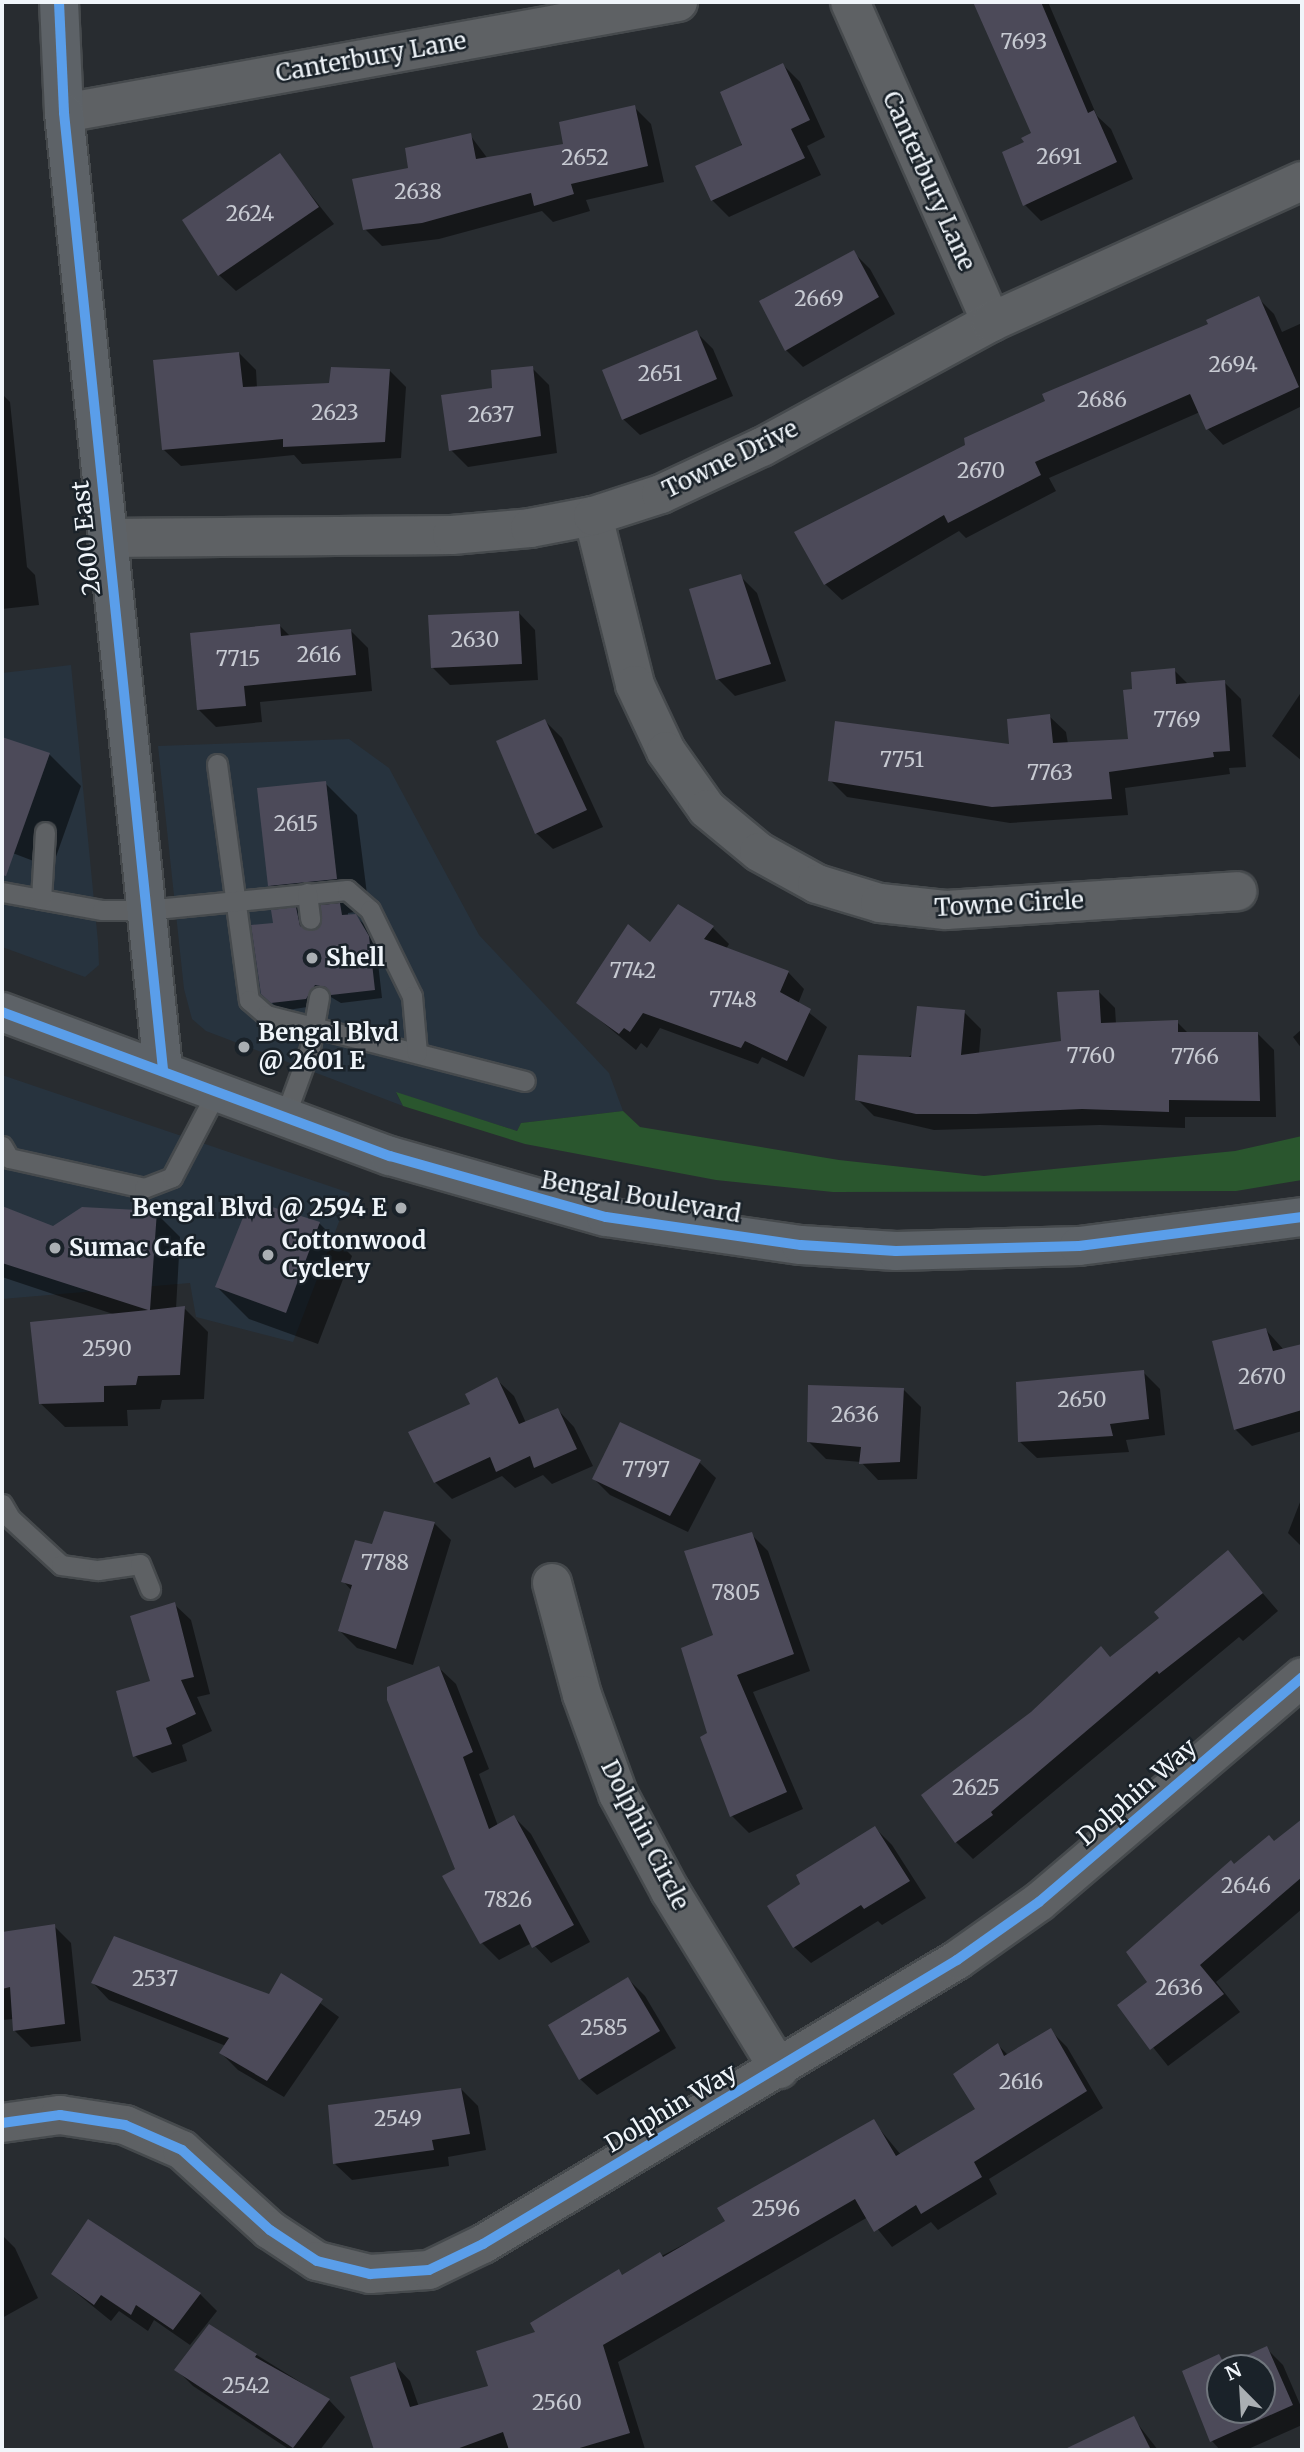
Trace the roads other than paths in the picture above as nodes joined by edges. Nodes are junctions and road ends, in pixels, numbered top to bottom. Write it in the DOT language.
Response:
graph roads {
  1 [pos="60,2"];
  2 [pos="678,2"];
  3 [pos="850,2"];
  4 [pos="64,113"];
  5 [pos="1302,181"];
  6 [pos="991,323"];
  7 [pos="593,516"];
  8 [pos="107,538"];
  9 [pos="217,764"];
  10 [pos="45,832"];
  11 [pos="1237,891"];
  12 [pos="2,892"];
  13 [pos="307,893"];
  14 [pos="41,899"];
  15 [pos="232,900"];
  16 [pos="146,911"];
  17 [pos="310,919"];
  18 [pos="319,997"];
  19 [pos="2,1012"];
  20 [pos="316,1026"];
  21 [pos="417,1053"];
  22 [pos="163,1070"];
  23 [pos="525,1081"];
  24 [pos="217,1091"];
  25 [pos="285,1116"];
  26 [pos="2,1146"];
  27 [pos="1302,1217"];
  28 [pos="2,1504"];
  29 [pos="552,1583"];
  30 [pos="150,1588"];
  31 [pos="1302,1677"];
  32 [pos="779,2068"];
  33 [pos="2,2123"];
  1 -- 4 [label="main road, 2600 East"];
  2 -- 4 [label="street, Canterbury Lane"];
  3 -- 6 [label="street, Canterbury Lane"];
  4 -- 8 [label="main road, 2600 East"];
  5 -- 6 [label="street, Towne Drive"];
  6 -- 7 [label="street, Towne Drive"];
  7 -- 8 [label="street, Towne Drive"];
  7 -- 11 [label="street, Towne Circle"];
  8 -- 16 [label="main road, 2600 East"];
  9 -- 15 [label="lane"];
  10 -- 14 [label="lane"];
  12 -- 14 [label="lane"];
  13 -- 15 [label="lane"];
  13 -- 17 [label="lane"];
  13 -- 21 [label="lane"];
  14 -- 16 [label="lane"];
  15 -- 16 [label="lane"];
  15 -- 20 [label="lane"];
  16 -- 22 [label="main road, 2600 East"];
  18 -- 20 [label="lane"];
  19 -- 22 [label="main road, Bengal Boulevard"];
  20 -- 21 [label="lane"];
  20 -- 25 [label="lane"];
  21 -- 23 [label="lane"];
  22 -- 24 [label="main road, Bengal Boulevard"];
  24 -- 25 [label="main road, Bengal Boulevard"];
  24 -- 26 [label="lane"];
  25 -- 27 [label="main road, Bengal Boulevard"];
  28 -- 30 [label="lane"];
  29 -- 32 [label="street, Dolphin Circle"];
  31 -- 32 [label="street, Dolphin Way"];
  32 -- 33 [label="street, Dolphin Way"];
}
